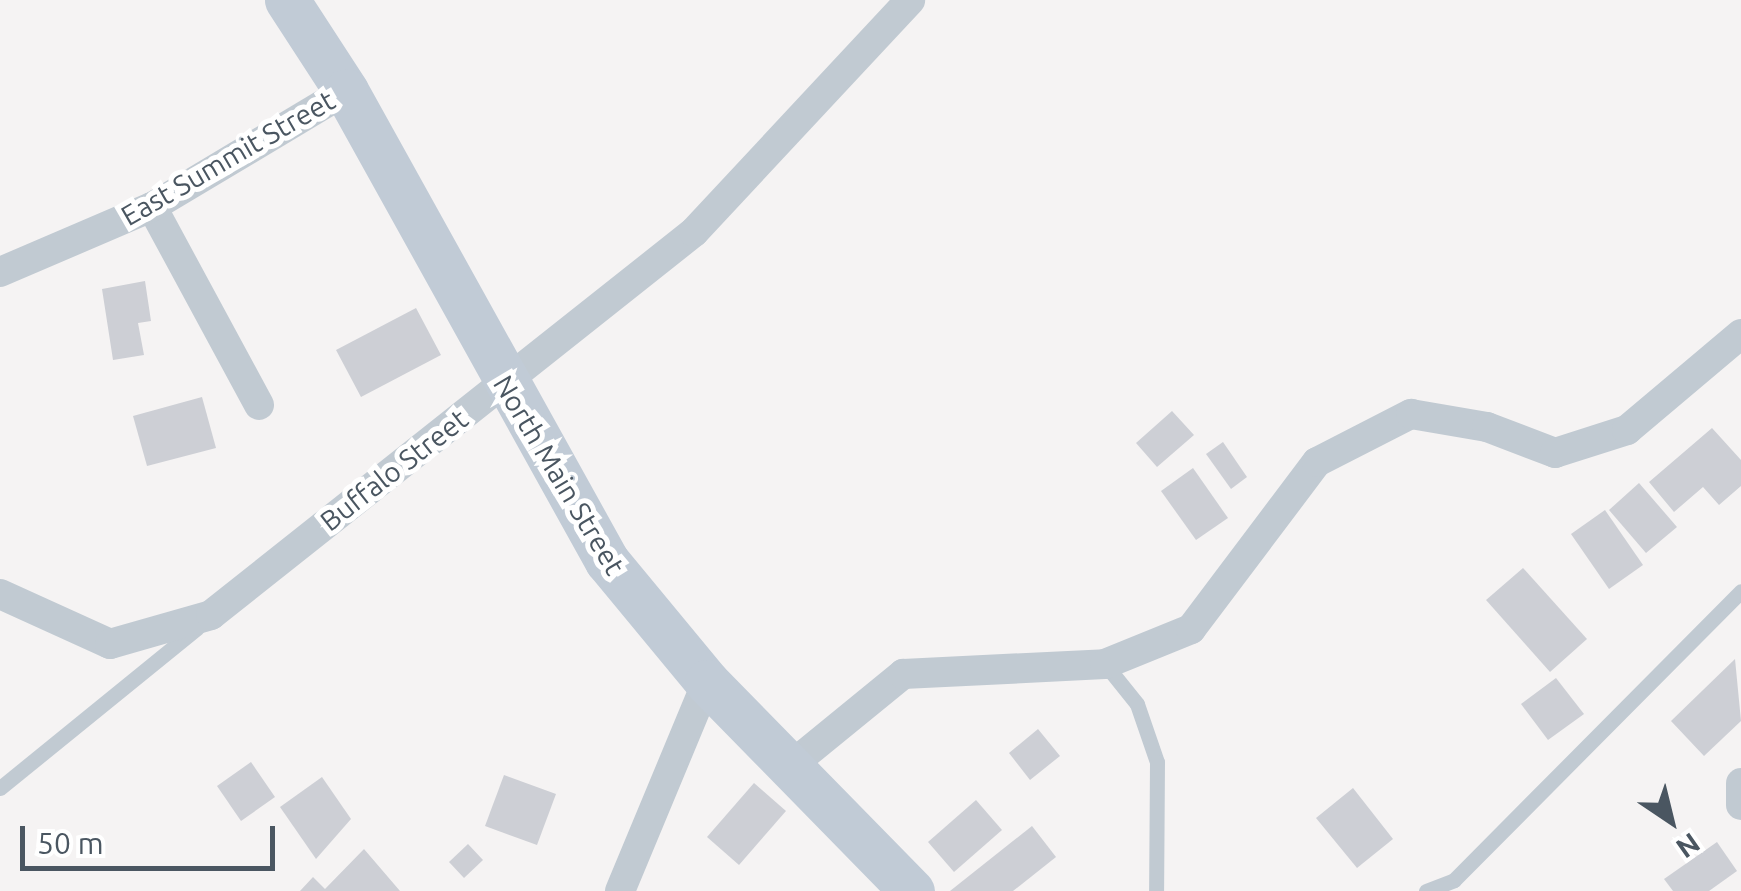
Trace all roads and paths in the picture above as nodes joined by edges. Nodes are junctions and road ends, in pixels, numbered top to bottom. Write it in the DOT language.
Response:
graph roads {
  1 [pos="286,0"];
  2 [pos="910,0"];
  3 [pos="346,91"];
  4 [pos="152,207"];
  5 [pos="0,272"];
  6 [pos="1741,334"];
  7 [pos="504,384"];
  8 [pos="259,405"];
  9 [pos="1741,591"];
  10 [pos="0,594"];
  11 [pos="211,615"];
  12 [pos="1105,664"];
  13 [pos="707,682"];
  14 [pos="794,763"];
  15 [pos="1741,783"];
  16 [pos="0,788"];
  17 [pos="1741,805"];
  18 [pos="632,888"];
  19 [pos="912,891"];
  20 [pos="1156,891"];
  21 [pos="1426,891"];
  1 -- 3 [label="main road, North Main Street"];
  2 -- 7 [label="street, Buffalo Street"];
  3 -- 4 [label="street, East Summit Street"];
  3 -- 7 [label="main road, North Main Street"];
  4 -- 5 [label="street, East Summit Street"];
  4 -- 8 [label="street"];
  6 -- 12 [label="street"];
  7 -- 11 [label="street, Buffalo Street"];
  7 -- 13 [label="main road, North Main Street"];
  9 -- 21 [label="lane"];
  10 -- 11 [label="street, Buffalo Street"];
  11 -- 16 [label="lane"];
  12 -- 14 [label="street"];
  12 -- 20 [label="lane"];
  13 -- 14 [label="main road, North Main Street"];
  13 -- 18 [label="street"];
  14 -- 19 [label="main road, North Main Street"];
  15 -- 17 [label="street"];
}
